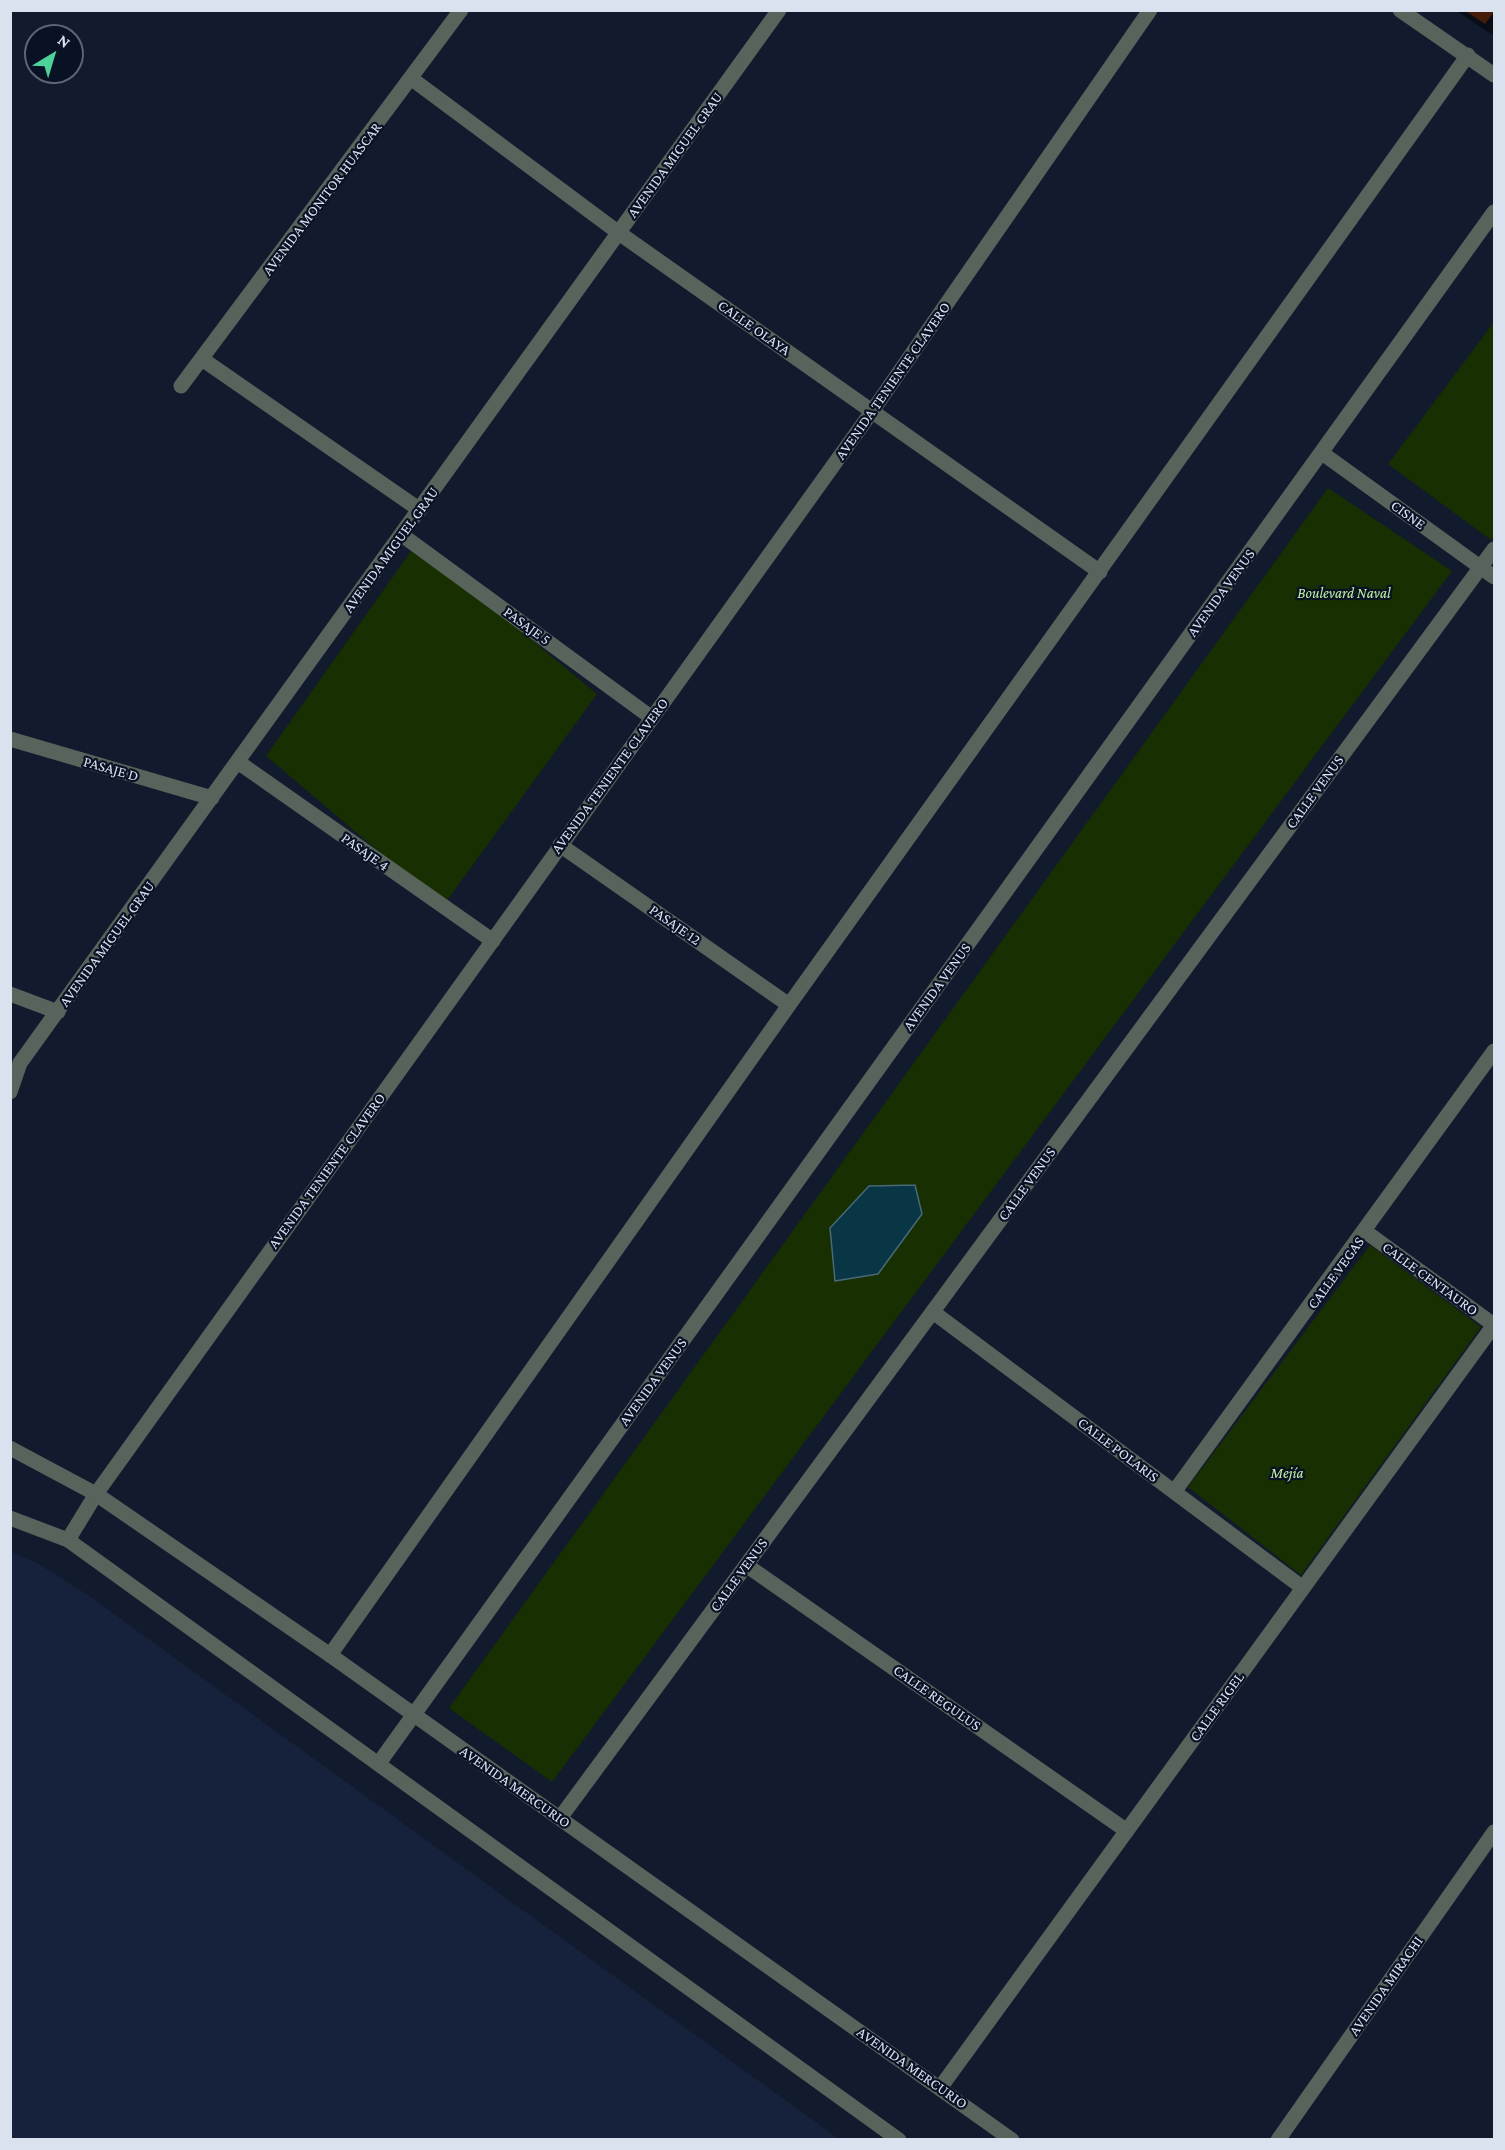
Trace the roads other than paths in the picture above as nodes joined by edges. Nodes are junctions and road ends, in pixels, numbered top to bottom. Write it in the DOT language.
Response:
graph roads {
  1 [pos="461,10"];
  2 [pos="779,10"];
  3 [pos="1150,10"];
  4 [pos="1400,10"];
  5 [pos="1468,56"];
  6 [pos="1494,75"];
  7 [pos="412,79"];
  8 [pos="1494,212"];
  9 [pos="619,233"];
  10 [pos="202,359"];
  11 [pos="181,386"];
  12 [pos="873,410"];
  13 [pos="1322,453"];
  14 [pos="420,510"];
  15 [pos="402,535"];
  16 [pos="1494,549"];
  17 [pos="1481,567"];
  18 [pos="1100,572"];
  19 [pos="1494,577"];
  20 [pos="652,718"];
  21 [pos="10,739"];
  22 [pos="238,762"];
  23 [pos="212,798"];
  24 [pos="560,845"];
  25 [pos="493,941"];
  26 [pos="10,994"];
  27 [pos="789,1005"];
  28 [pos="58,1012"];
  29 [pos="1494,1051"];
  30 [pos="10,1092"];
  31 [pos="1366,1232"];
  32 [pos="933,1312"];
  33 [pos="1494,1325"];
  34 [pos="10,1448"];
  35 [pos="1174,1492"];
  36 [pos="96,1494"];
  37 [pos="10,1518"];
  38 [pos="68,1540"];
  39 [pos="746,1565"];
  40 [pos="1303,1588"];
  41 [pos="330,1655"];
  42 [pos="413,1716"];
  43 [pos="379,1763"];
  44 [pos="560,1818"];
  45 [pos="1127,1831"];
  46 [pos="1494,1832"];
  47 [pos="940,2088"];
  48 [pos="899,2139"];
  49 [pos="1012,2139"];
  50 [pos="1278,2139"];
  1 -- 7 [label="street, AVENIDA MONITOR HUASCAR"];
  2 -- 9 [label="street, AVENIDA MIGUEL GRAU"];
  3 -- 12 [label="street, AVENIDA TENIENTE CLAVERO"];
  4 -- 5 [label="street"];
  5 -- 6 [label="street"];
  5 -- 18 [label="street"];
  7 -- 9 [label="street, CALLE OLAYA"];
  7 -- 10 [label="street, AVENIDA MONITOR HUASCAR"];
  8 -- 13 [label="street, AVENIDA VENUS"];
  9 -- 12 [label="street, CALLE OLAYA"];
  9 -- 14 [label="street, AVENIDA MIGUEL GRAU"];
  10 -- 11 [label="street, AVENIDA MONITOR HUASCAR"];
  10 -- 14 [label="street"];
  12 -- 18 [label="street, CALLE OLAYA"];
  12 -- 20 [label="street, AVENIDA TENIENTE CLAVERO"];
  13 -- 17 [label="street, CISNE"];
  13 -- 42 [label="street, AVENIDA VENUS"];
  14 -- 15 [label="street, AVENIDA MIGUEL GRAU"];
  15 -- 20 [label="street, PASAJE 5"];
  15 -- 22 [label="street, AVENIDA MIGUEL GRAU"];
  16 -- 17 [label="street, CALLE VENUS"];
  17 -- 19 [label="street, CISNE"];
  17 -- 32 [label="street, CALLE VENUS"];
  18 -- 27 [label="street"];
  20 -- 24 [label="street, AVENIDA TENIENTE CLAVERO"];
  21 -- 23 [label="street, PASAJE D"];
  22 -- 23 [label="street, AVENIDA MIGUEL GRAU"];
  22 -- 25 [label="street, PASAJE 4"];
  23 -- 28 [label="street, AVENIDA MIGUEL GRAU"];
  24 -- 25 [label="street, AVENIDA TENIENTE CLAVERO"];
  24 -- 27 [label="street, PASAJE 12"];
  25 -- 36 [label="street, AVENIDA TENIENTE CLAVERO"];
  26 -- 28 [label="street"];
  27 -- 41 [label="street"];
  28 -- 30 [label="street, AVENIDA MIGUEL GRAU"];
  29 -- 31 [label="street, CALLE VEGAS"];
  31 -- 33 [label="street, CALLE CENTAURO"];
  31 -- 35 [label="street, CALLE VEGAS"];
  32 -- 35 [label="street, CALLE POLARIS"];
  32 -- 39 [label="street, CALLE VENUS"];
  33 -- 40 [label="street, CALLE RIGEL"];
  34 -- 36 [label="street, AVENIDA MERCURIO"];
  35 -- 40 [label="street, CALLE POLARIS"];
  36 -- 38 [label="street, AVENIDA TENIENTE CLAVERO"];
  36 -- 41 [label="street, AVENIDA MERCURIO"];
  37 -- 38 [label="street"];
  38 -- 43 [label="street"];
  39 -- 44 [label="street, CALLE VENUS"];
  39 -- 45 [label="street, CALLE REGULUS"];
  40 -- 45 [label="street, CALLE RIGEL"];
  41 -- 42 [label="street, AVENIDA MERCURIO"];
  42 -- 43 [label="street, AVENIDA VENUS"];
  42 -- 44 [label="street, AVENIDA MERCURIO"];
  43 -- 48 [label="street"];
  44 -- 47 [label="street, AVENIDA MERCURIO"];
  45 -- 47 [label="street, CALLE RIGEL"];
  46 -- 50 [label="street, AVENIDA MIRACHI"];
  47 -- 49 [label="street, AVENIDA MERCURIO"];
}
